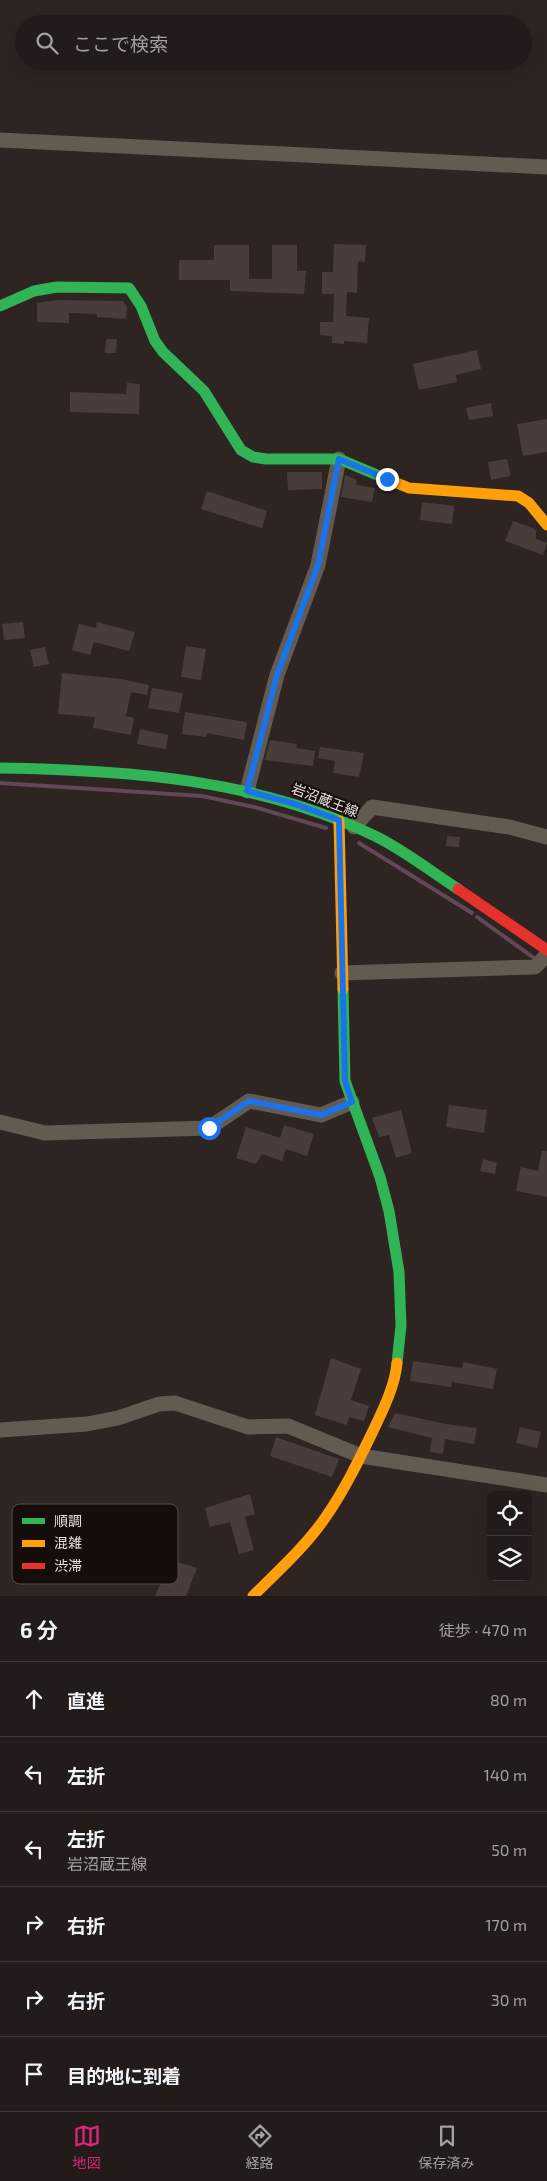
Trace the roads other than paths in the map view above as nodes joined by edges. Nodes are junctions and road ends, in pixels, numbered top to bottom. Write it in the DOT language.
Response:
graph roads {
  1 [pos="0,140"];
  2 [pos="547,167"];
  3 [pos="0,306"];
  4 [pos="339,459"];
  5 [pos="547,525"];
  6 [pos="0,768"];
  7 [pos="247,791"];
  8 [pos="339,820"];
  9 [pos="354,827"];
  10 [pos="547,836"];
  11 [pos="547,950"];
  12 [pos="547,955"];
  13 [pos="342,973"];
  14 [pos="352,1102"];
  15 [pos="0,1122"];
  16 [pos="0,1430"];
  17 [pos="361,1456"];
  18 [pos="547,1485"];
  19 [pos="253,1596"];
  1 -- 2 [label="street"];
  3 -- 4 [label="street"];
  4 -- 5 [label="street"];
  4 -- 7 [label="street"];
  6 -- 7 [label="street, 岩沼蔵王線"];
  7 -- 8 [label="street, 岩沼蔵王線"];
  8 -- 9 [label="street, 岩沼蔵王線"];
  8 -- 13 [label="street"];
  9 -- 10 [label="street"];
  9 -- 11 [label="street, 岩沼蔵王線"];
  12 -- 13 [label="street"];
  13 -- 14 [label="street"];
  14 -- 15 [label="street"];
  14 -- 17 [label="street"];
  16 -- 17 [label="street"];
  17 -- 18 [label="street"];
  17 -- 19 [label="street"];
}
